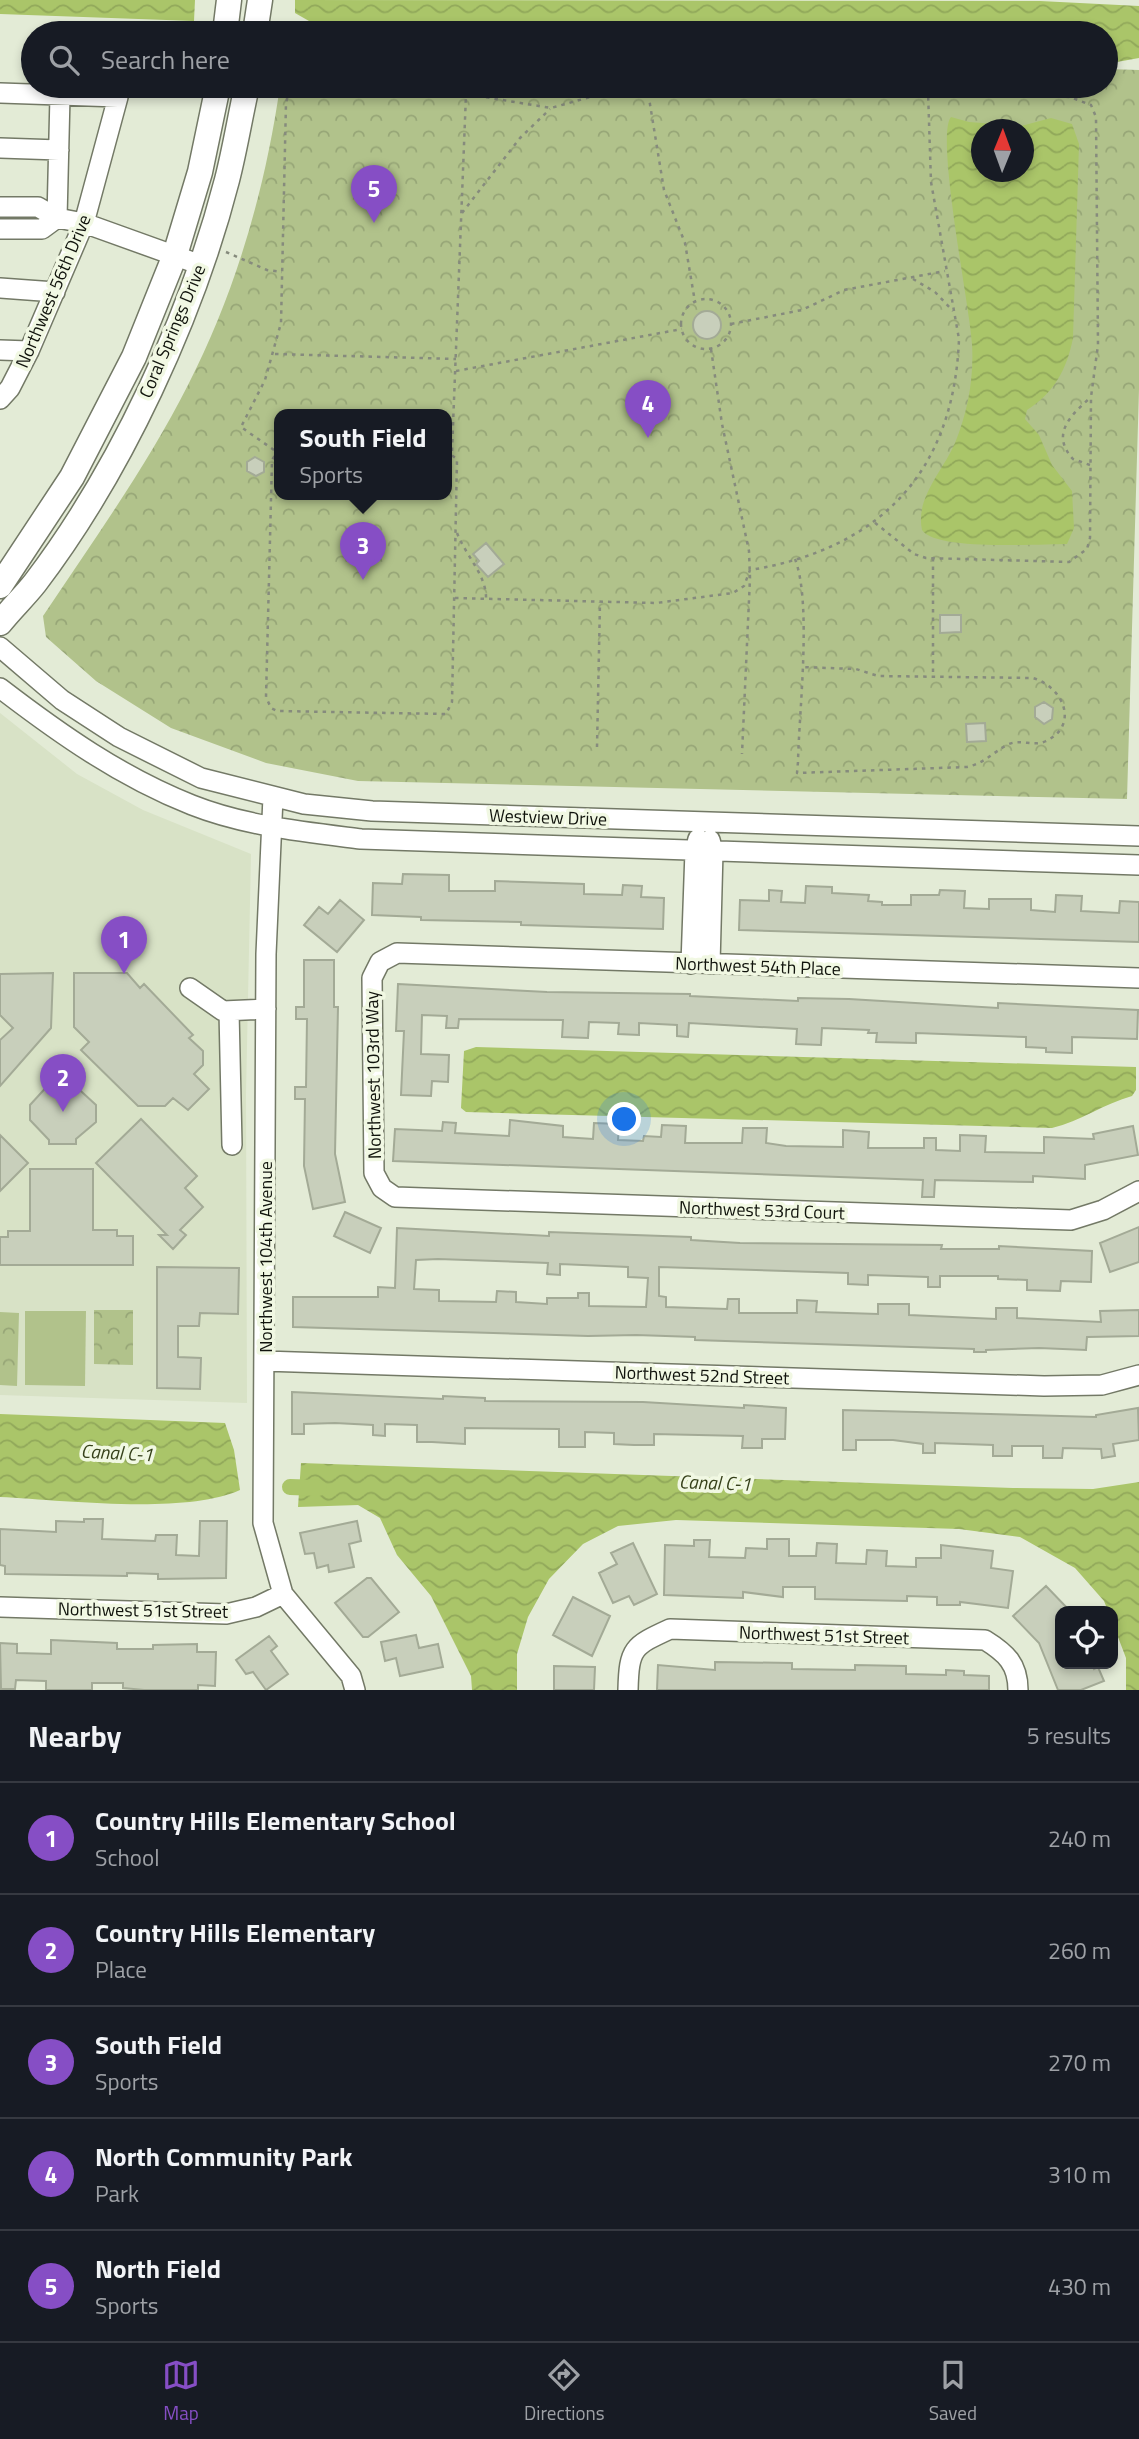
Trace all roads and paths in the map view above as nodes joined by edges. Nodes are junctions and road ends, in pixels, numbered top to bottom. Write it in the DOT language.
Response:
graph roads {
  1 [pos="229,0"];
  2 [pos="260,0"];
  3 [pos="226,21"];
  4 [pos="257,21"];
  5 [pos="0,93"];
  6 [pos="21,94"];
  7 [pos="60,98"];
  8 [pos="118,98"];
  9 [pos="215,98"];
  10 [pos="245,98"];
  11 [pos="287,98"];
  12 [pos="466,98"];
  13 [pos="490,98"];
  14 [pos="587,98"];
  15 [pos="650,98"];
  16 [pos="928,98"];
  17 [pos="1073,98"];
  18 [pos="551,108"];
  19 [pos="0,148"];
  20 [pos="59,150"];
  21 [pos="0,207"];
  22 [pos="462,213"];
  23 [pos="57,218"];
  24 [pos="84,223"];
  25 [pos="0,229"];
  26 [pos="226,253"];
  27 [pos="175,256"];
  28 [pos="201,265"];
  29 [pos="946,271"];
  30 [pos="282,272"];
  31 [pos="909,278"];
  32 [pos="0,288"];
  33 [pos="55,292"];
  34 [pos="695,302"];
  35 [pos="955,313"];
  36 [pos="731,324"];
  37 [pos="682,329"];
  38 [pos="711,349"];
  39 [pos="0,350"];
  40 [pos="29,351"];
  41 [pos="275,354"];
  42 [pos="456,359"];
  43 [pos="456,371"];
  44 [pos="1091,397"];
  45 [pos="0,399"];
  46 [pos="452,417"];
  47 [pos="274,448"];
  48 [pos="452,455"];
  49 [pos="274,456"];
  50 [pos="1090,465"];
  51 [pos="874,522"];
  52 [pos="456,530"];
  53 [pos="933,558"];
  54 [pos="795,559"];
  55 [pos="750,570"];
  56 [pos="0,586"];
  57 [pos="455,598"];
  58 [pos="486,599"];
  59 [pos="600,602"];
  60 [pos="0,623"];
  61 [pos="0,647"];
  62 [pos="801,667"];
  63 [pos="933,677"];
  64 [pos="0,688"];
  65 [pos="597,747"];
  66 [pos="742,754"];
  67 [pos="273,797"];
  68 [pos="704,822"];
  69 [pos="271,827"];
  70 [pos="1139,836"];
  71 [pos="704,851"];
  72 [pos="1139,865"];
  73 [pos="380,962"];
  74 [pos="701,964"];
  75 [pos="1139,978"];
  76 [pos="190,988"];
  77 [pos="266,1009"];
  78 [pos="229,1011"];
  79 [pos="232,1145"];
  80 [pos="382,1188"];
  81 [pos="1139,1191"];
  82 [pos="264,1361"];
  83 [pos="1139,1375"];
  84 [pos="283,1594"];
  85 [pos="0,1607"];
  86 [pos="355,1690"];
  87 [pos="628,1690"];
  88 [pos="1018,1690"];
  1 -- 3 [label="main road"];
  2 -- 4 [label="main road"];
  5 -- 6 [label="street"];
  7 -- 20 [label="street"];
  8 -- 24 [label="street, Northwest 56th Drive"];
  9 -- 27 [label="main road, Coral Springs Drive"];
  10 -- 28 [label="main road, Coral Springs Drive"];
  11 -- 30 [label="path"];
  12 -- 22 [label="path"];
  13 -- 18 [label="path"];
  14 -- 18 [label="path"];
  15 -- 34 [label="path"];
  16 -- 29 [label="path"];
  17 -- 44 [label="path"];
  18 -- 22 [label="path"];
  19 -- 20 [label="street"];
  20 -- 23 [label="street"];
  21 -- 23 [label="street"];
  22 -- 42 [label="path"];
  23 -- 24 [label="street"];
  23 -- 25 [label="street"];
  24 -- 27 [label="street"];
  24 -- 33 [label="street, Northwest 56th Drive"];
  26 -- 30 [label="path"];
  27 -- 28 [label="street"];
  27 -- 56 [label="main road, Coral Springs Drive"];
  28 -- 60 [label="main road, Coral Springs Drive"];
  29 -- 31 [label="path"];
  29 -- 35 [label="path"];
  30 -- 41 [label="path"];
  31 -- 35 [label="path"];
  31 -- 36 [label="path"];
  32 -- 33 [label="street"];
  33 -- 40 [label="street, Northwest 56th Drive"];
  34 -- 36 [label="path"];
  34 -- 37 [label="path"];
  35 -- 51 [label="path"];
  36 -- 38 [label="path"];
  37 -- 38 [label="path"];
  37 -- 43 [label="path"];
  38 -- 55 [label="path"];
  39 -- 40 [label="street"];
  40 -- 45 [label="street, Northwest 56th Drive"];
  41 -- 42 [label="path"];
  41 -- 47 [label="path"];
  42 -- 43 [label="path"];
  43 -- 46 [label="path"];
  44 -- 50 [label="path"];
  44 -- 50 [label="path"];
  48 -- 52 [label="path"];
  49 -- 57 [label="path"];
  50 -- 53 [label="path"];
  51 -- 53 [label="path"];
  51 -- 54 [label="path"];
  52 -- 57 [label="path"];
  52 -- 58 [label="path"];
  53 -- 63 [label="path"];
  54 -- 55 [label="path"];
  54 -- 62 [label="path"];
  55 -- 59 [label="path"];
  55 -- 66 [label="path"];
  57 -- 58 [label="path"];
  58 -- 59 [label="path"];
  59 -- 65 [label="path"];
  61 -- 67 [label="street, Westview Drive"];
  62 -- 63 [label="path"];
  62 -- 63 [label="path"];
  64 -- 69 [label="street, Westview Drive"];
  67 -- 68 [label="street, Westview Drive"];
  67 -- 69 [label="street, Northwest 104th Avenue"];
  68 -- 70 [label="street, Westview Drive"];
  68 -- 71 [label="street"];
  69 -- 71 [label="street, Westview Drive"];
  69 -- 77 [label="street, Northwest 104th Avenue"];
  71 -- 72 [label="street, Westview Drive"];
  71 -- 74 [label="street"];
  73 -- 74 [label="street, Northwest 54th Place"];
  73 -- 80 [label="street, Northwest 103rd Way"];
  74 -- 75 [label="street, Northwest 54th Place"];
  76 -- 78 [label="street"];
  77 -- 78 [label="street"];
  77 -- 82 [label="street, Northwest 104th Avenue"];
  78 -- 79 [label="street"];
  80 -- 81 [label="street, Northwest 53rd Court"];
  82 -- 83 [label="street, Northwest 52nd Street"];
  82 -- 84 [label="street, Northwest 104th Avenue"];
  84 -- 85 [label="street, Northwest 51st Street"];
  84 -- 86 [label="street, Northwest 104th Avenue"];
  87 -- 88 [label="street, Northwest 51st Street"];
}
